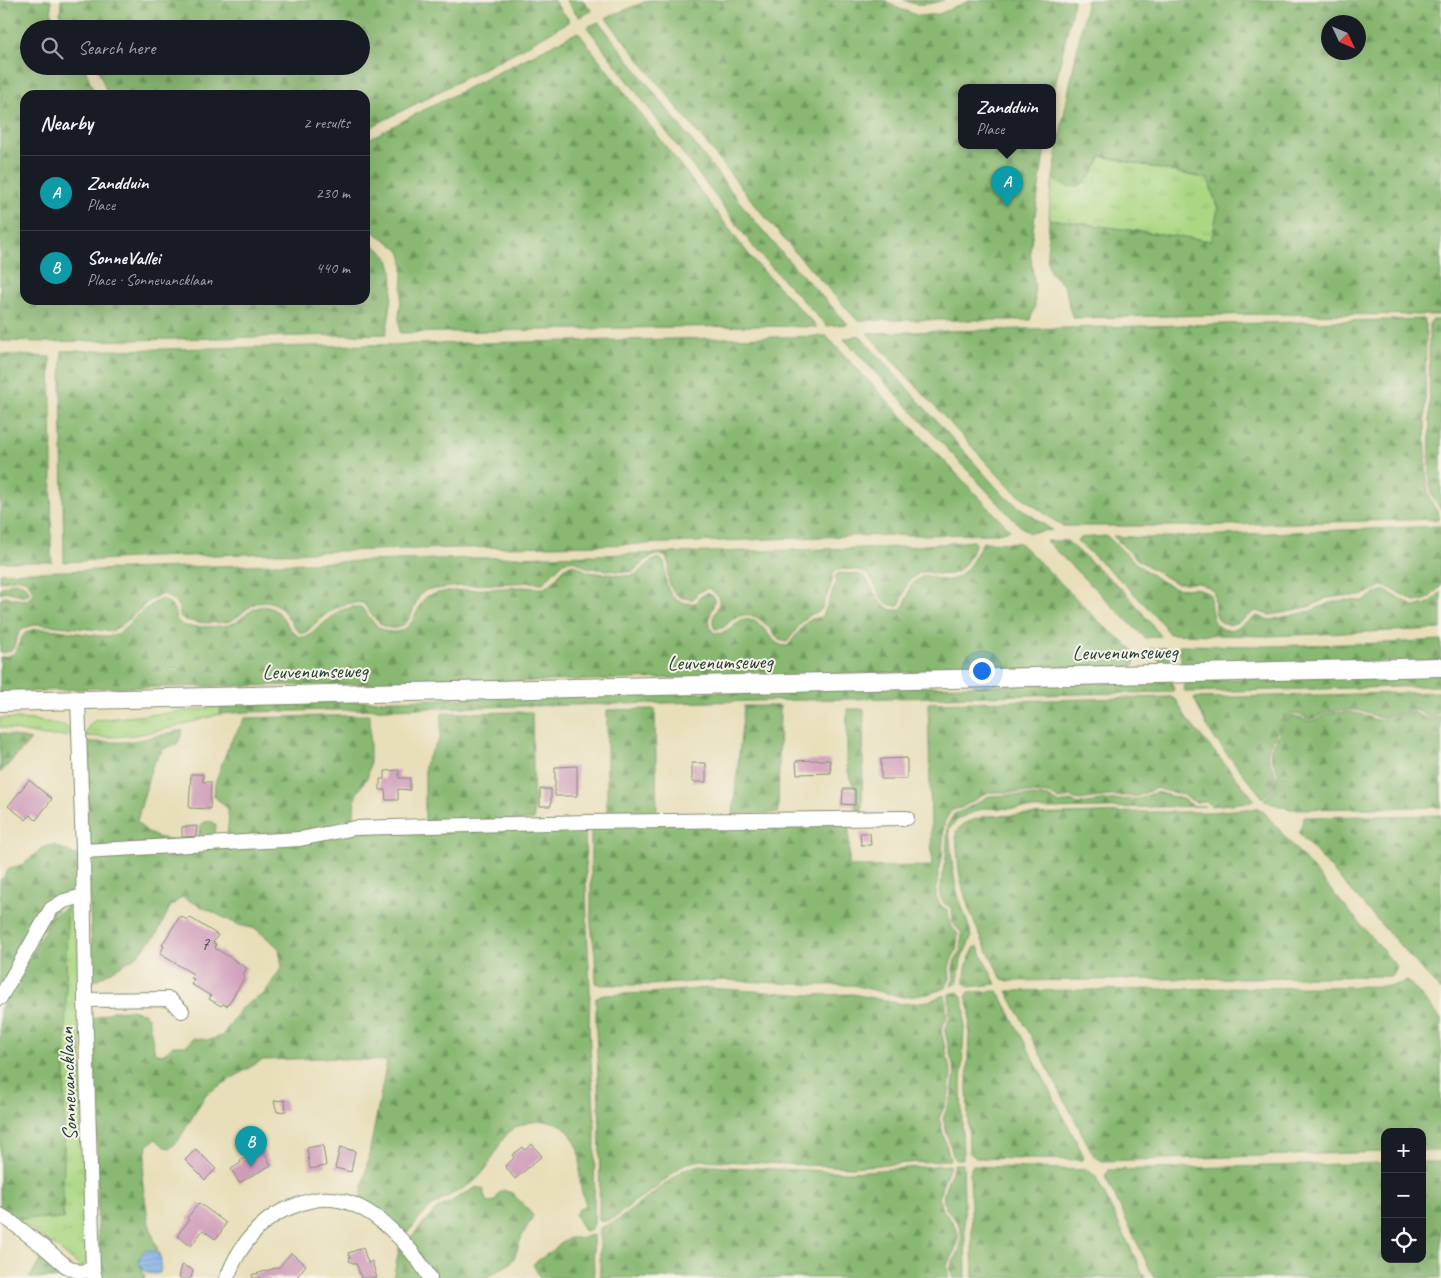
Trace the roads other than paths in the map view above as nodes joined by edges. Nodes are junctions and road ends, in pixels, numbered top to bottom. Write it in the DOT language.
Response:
graph roads {
  1 [pos="1441,667"];
  2 [pos="78,699"];
  3 [pos="0,702"];
  4 [pos="907,818"];
  5 [pos="83,851"];
  6 [pos="84,896"];
  7 [pos="0,998"];
  8 [pos="85,1000"];
  9 [pos="182,1010"];
  10 [pos="0,1215"];
  11 [pos="94,1274"];
  12 [pos="227,1278"];
  13 [pos="430,1278"];
  1 -- 2 [label="main road, Leuvenumseweg"];
  2 -- 3 [label="main road, Leuvenumseweg"];
  2 -- 5 [label="street, Sonnevancklaan"];
  4 -- 5 [label="street"];
  5 -- 6 [label="street, Sonnevancklaan"];
  6 -- 7 [label="street"];
  6 -- 8 [label="street, Sonnevancklaan"];
  8 -- 9 [label="street"];
  8 -- 11 [label="street, Sonnevancklaan"];
  10 -- 11 [label="street, Sonnevancklaan"];
  12 -- 13 [label="street"];
}
